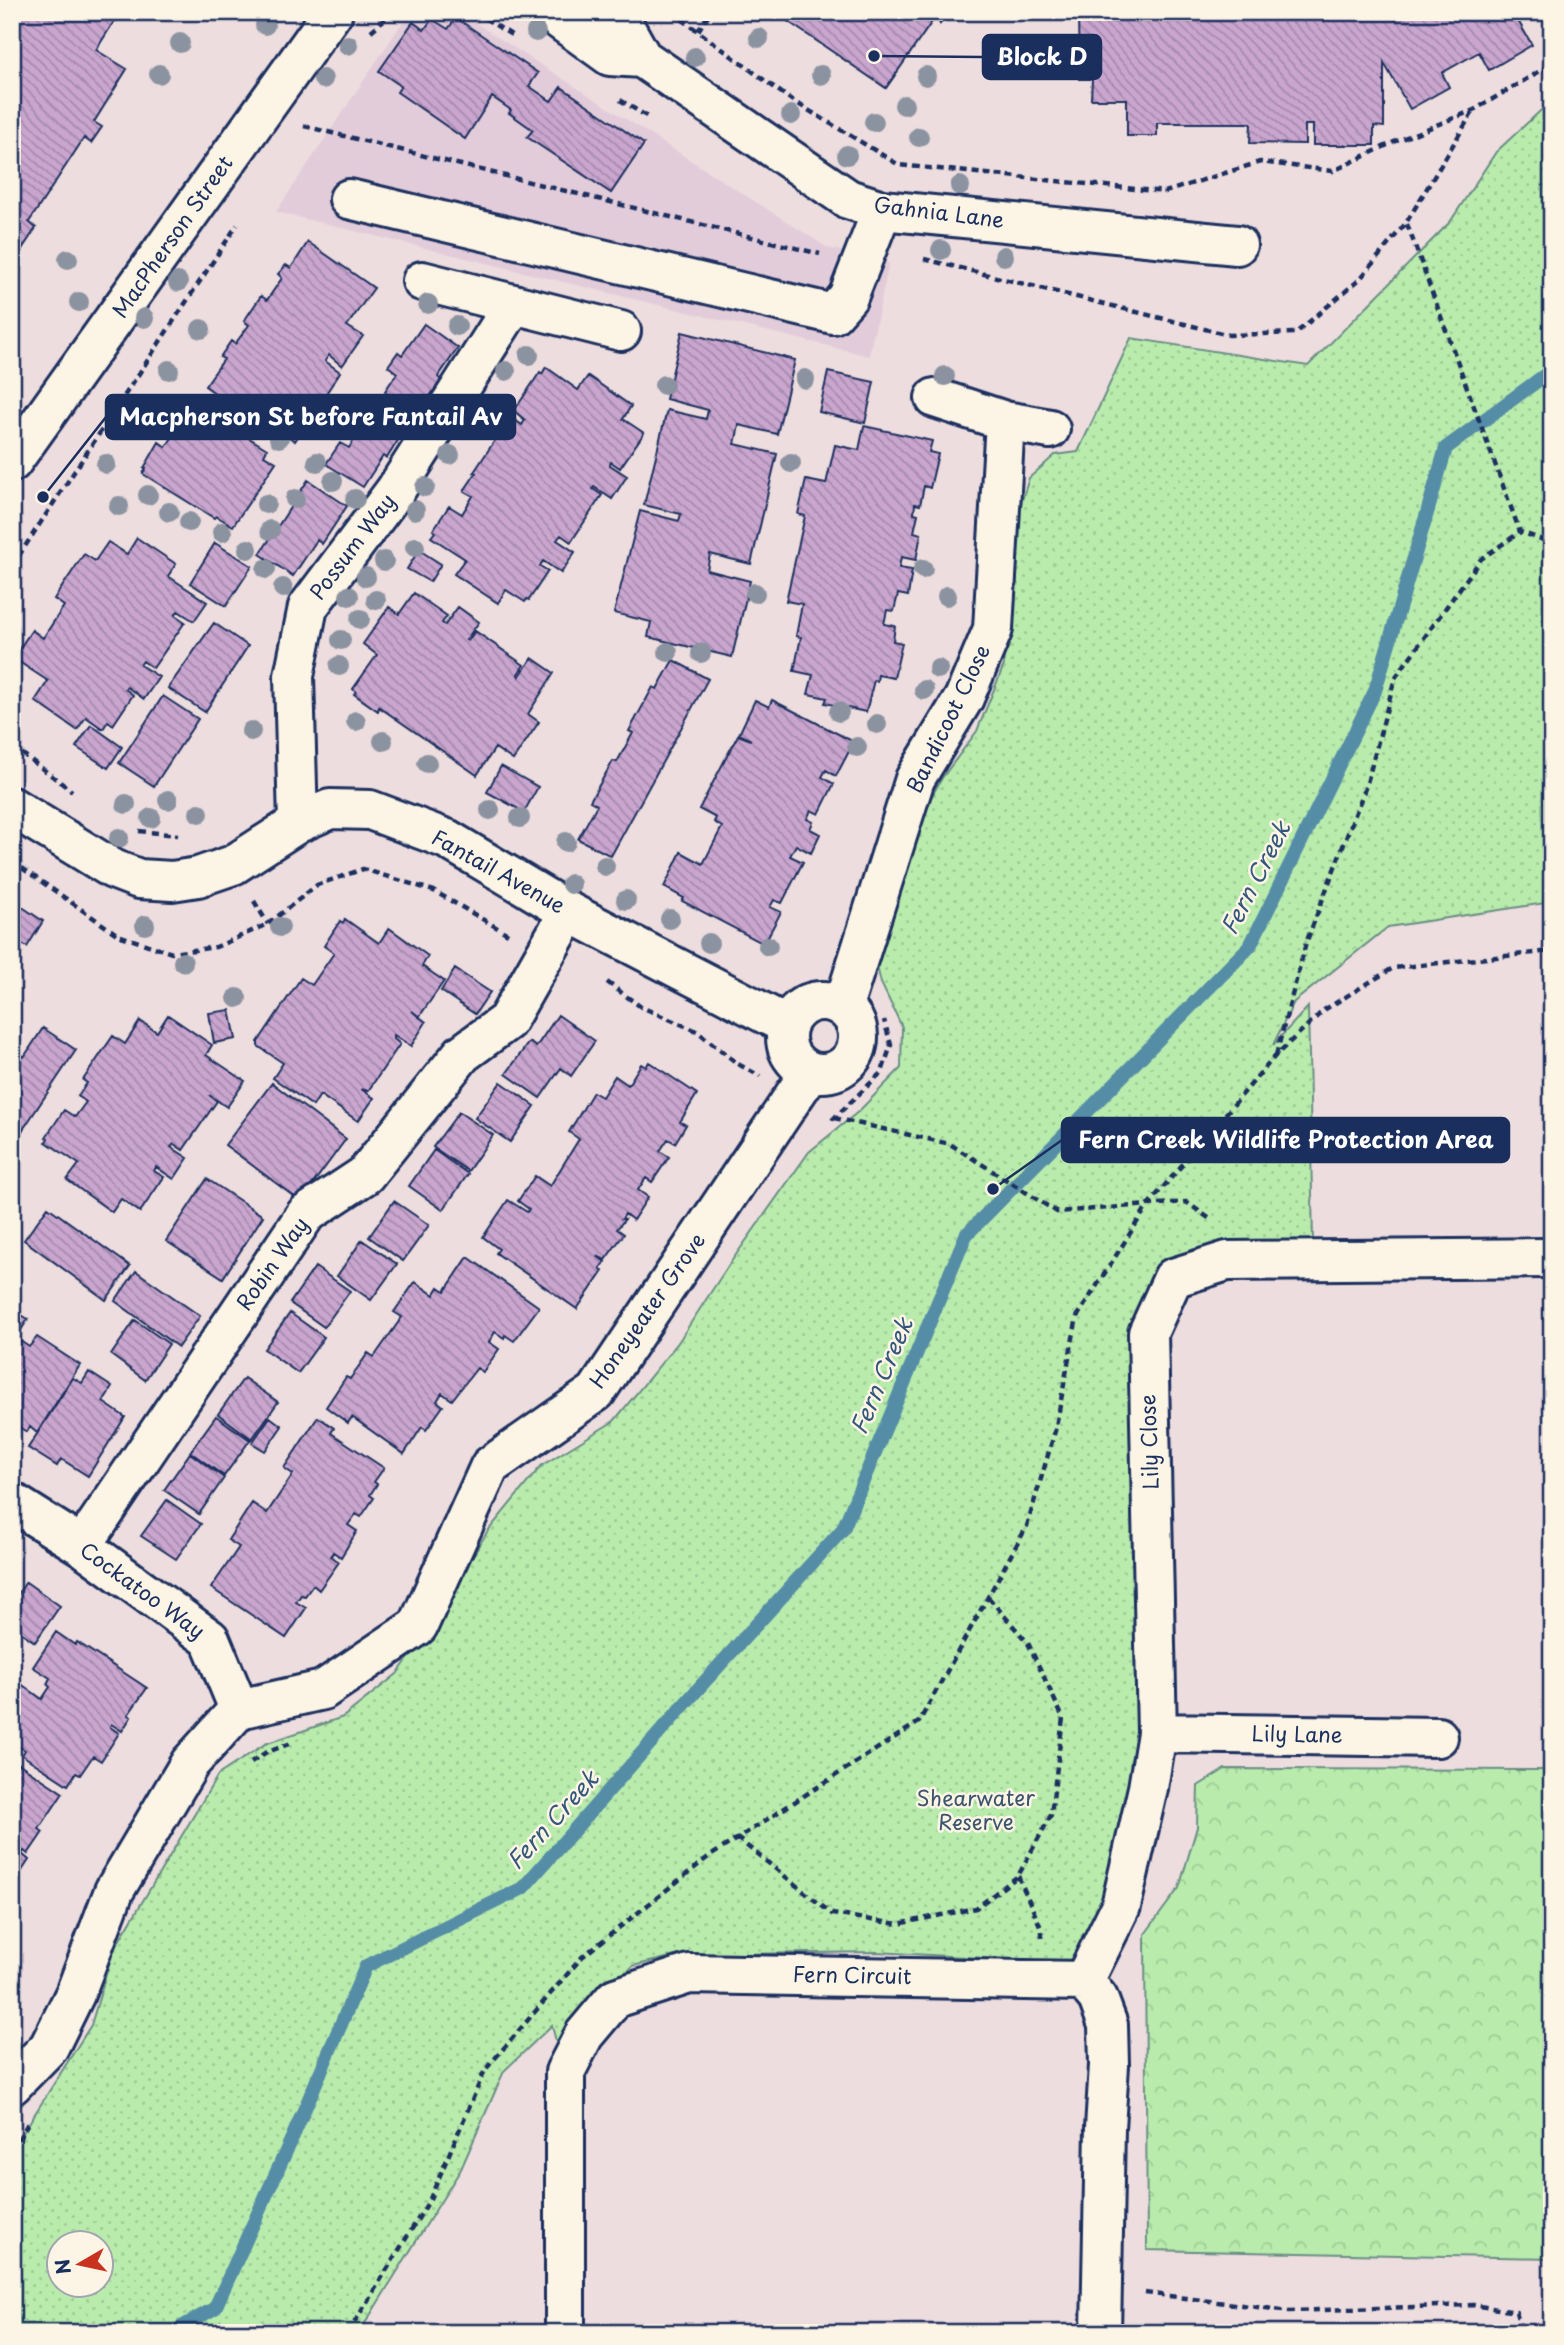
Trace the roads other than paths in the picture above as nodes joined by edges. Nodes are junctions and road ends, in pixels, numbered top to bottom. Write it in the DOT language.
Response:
graph roads {
  1 [pos="333,12"];
  2 [pos="549,12"];
  3 [pos="606,12"];
  4 [pos="642,58"];
  5 [pos="349,199"];
  6 [pos="882,210"];
  7 [pos="1237,245"];
  8 [pos="422,281"];
  9 [pos="514,304"];
  10 [pos="621,331"];
  11 [pos="935,398"];
  12 [pos="1005,421"];
  13 [pos="1050,429"];
  14 [pos="12,462"];
  15 [pos="12,807"];
  16 [pos="299,823"];
  17 [pos="569,912"];
  18 [pos="843,1007"];
  19 [pos="787,1025"];
  20 [pos="803,1082"];
  21 [pos="1552,1258"];
  22 [pos="12,1502"];
  23 [pos="82,1546"];
  24 [pos="239,1709"];
  25 [pos="1157,1733"];
  26 [pos="1437,1738"];
  27 [pos="1084,1981"];
  28 [pos="12,2085"];
  29 [pos="565,2333"];
  30 [pos="1101,2333"];
  1 -- 14 [label="street, MacPherson Street"];
  2 -- 4 [label="street, Gahnia Lane"];
  3 -- 4 [label="street, Gahnia Lane"];
  4 -- 6 [label="street, Gahnia Lane"];
  5 -- 6 [label="street"];
  6 -- 7 [label="street, Gahnia Lane"];
  8 -- 9 [label="street"];
  9 -- 10 [label="street"];
  9 -- 16 [label="street, Possum Way"];
  11 -- 12 [label="street"];
  12 -- 13 [label="street"];
  12 -- 18 [label="street, Bandicoot Close"];
  15 -- 16 [label="street, Fantail Avenue"];
  16 -- 17 [label="street, Fantail Avenue"];
  17 -- 19 [label="street, Fantail Avenue"];
  17 -- 23 [label="street, Robin Way"];
  18 -- 19 [label="street"];
  18 -- 20 [label="street"];
  19 -- 20 [label="street"];
  20 -- 24 [label="street, Honeyeater Grove"];
  21 -- 25 [label="street, Lily Close"];
  22 -- 23 [label="street, Cockatoo Way"];
  23 -- 24 [label="street, Cockatoo Way"];
  24 -- 28 [label="street"];
  25 -- 26 [label="street, Lily Lane"];
  25 -- 27 [label="street, Lily Close"];
  27 -- 29 [label="street, Fern Circuit"];
  27 -- 30 [label="street"];
}
